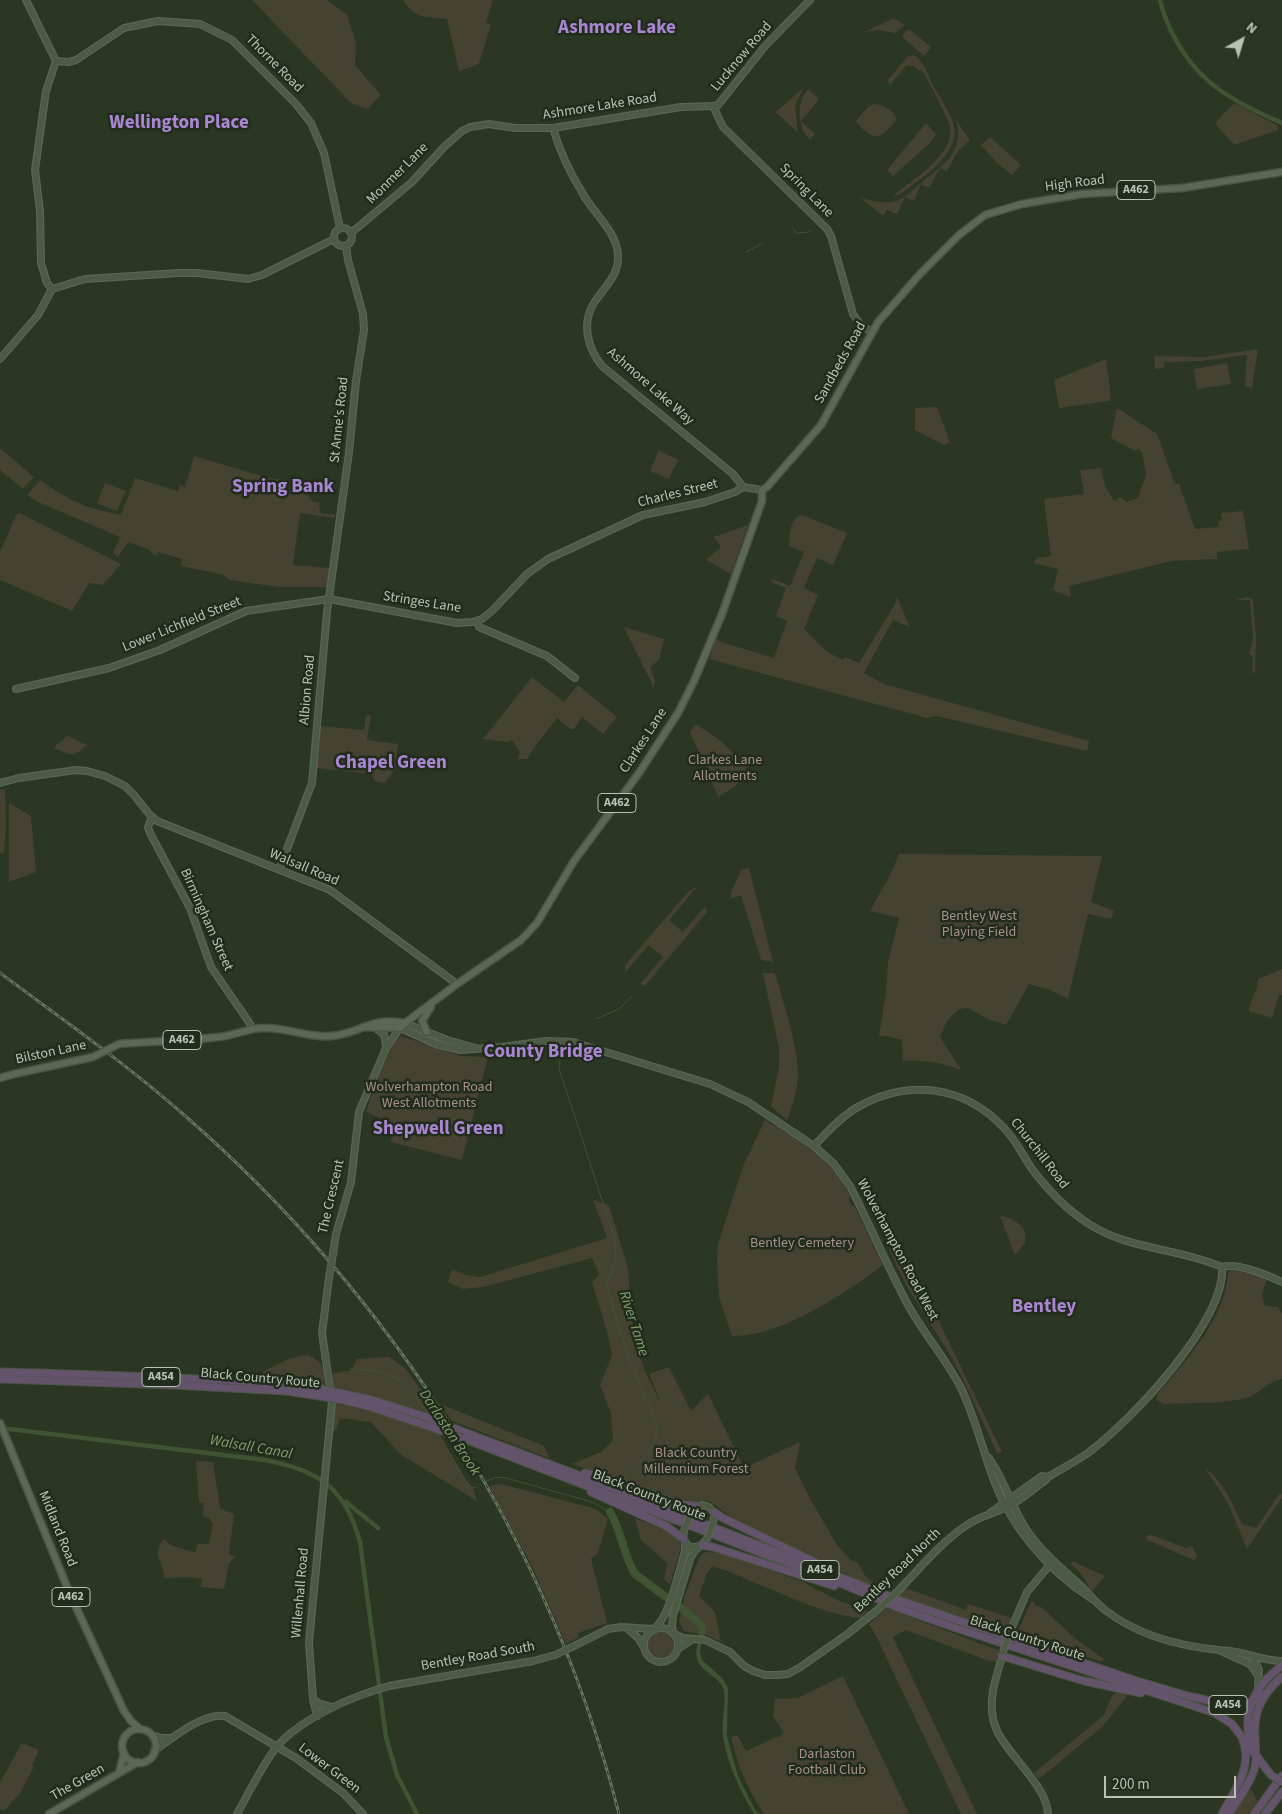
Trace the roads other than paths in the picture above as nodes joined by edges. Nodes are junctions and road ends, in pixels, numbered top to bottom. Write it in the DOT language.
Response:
graph roads {
  1 [pos="26,0"];
  2 [pos="810,0"];
  3 [pos="56,61"];
  4 [pos="714,106"];
  5 [pos="553,128"];
  6 [pos="462,131"];
  7 [pos="1282,172"];
  8 [pos="991,212"];
  9 [pos="340,228"];
  10 [pos="351,233"];
  11 [pos="334,239"];
  12 [pos="346,246"];
  13 [pos="52,289"];
  14 [pos="871,332"];
  15 [pos="0,359"];
  16 [pos="743,487"];
  17 [pos="762,490"];
  18 [pos="548,559"];
  19 [pos="329,599"];
  20 [pos="478,621"];
  21 [pos="575,678"];
  22 [pos="16,689"];
  23 [pos="0,783"];
  24 [pos="152,817"];
  25 [pos="279,870"];
  26 [pos="457,984"];
  27 [pos="437,1000"];
  28 [pos="403,1026"];
  29 [pos="363,1027"];
  30 [pos="372,1027"];
  31 [pos="253,1028"];
  32 [pos="427,1032"];
  33 [pos="386,1048"];
  34 [pos="478,1048"];
  35 [pos="0,1078"];
  36 [pos="814,1146"];
  37 [pos="1222,1267"];
  38 [pos="1282,1282"];
  39 [pos="0,1372"];
  40 [pos="0,1379"];
  41 [pos="320,1392"];
  42 [pos="343,1397"];
  43 [pos="0,1423"];
  44 [pos="986,1453"];
  45 [pos="541,1461"];
  46 [pos="325,1472"];
  47 [pos="556,1474"];
  48 [pos="1012,1502"];
  49 [pos="696,1506"];
  50 [pos="1005,1506"];
  51 [pos="714,1512"];
  52 [pos="684,1541"];
  53 [pos="701,1546"];
  54 [pos="1052,1562"];
  55 [pos="856,1584"];
  56 [pos="870,1596"];
  57 [pos="626,1628"];
  58 [pos="654,1629"];
  59 [pos="674,1633"];
  60 [pos="694,1639"];
  61 [pos="678,1649"];
  62 [pos="645,1650"];
  63 [pos="1219,1650"];
  64 [pos="1003,1654"];
  65 [pos="1253,1657"];
  66 [pos="1282,1661"];
  67 [pos="1282,1666"];
  68 [pos="1259,1676"];
  69 [pos="1282,1678"];
  70 [pos="1257,1691"];
  71 [pos="1265,1694"];
  72 [pos="312,1699"];
  73 [pos="1176,1700"];
  74 [pos="1251,1703"];
  75 [pos="332,1707"];
  76 [pos="124,1711"];
  77 [pos="317,1716"];
  78 [pos="140,1729"];
  79 [pos="1238,1732"];
  80 [pos="126,1735"];
  81 [pos="152,1735"];
  82 [pos="171,1738"];
  83 [pos="278,1746"];
  84 [pos="154,1751"];
  85 [pos="124,1752"];
  86 [pos="1255,1754"];
  87 [pos="138,1762"];
  88 [pos="119,1773"];
  89 [pos="1282,1776"];
  90 [pos="1282,1782"];
  91 [pos="1282,1792"];
  92 [pos="49,1814"];
  93 [pos="237,1814"];
  94 [pos="363,1814"];
  95 [pos="1048,1814"];
  96 [pos="1222,1814"];
  97 [pos="1229,1814"];
  98 [pos="1254,1814"];
  99 [pos="1266,1814"];
  1 -- 3 [label="street"];
  2 -- 4 [label="street, Lucknow Road"];
  3 -- 9 [label="street, Thorne Road"];
  3 -- 13 [label="street"];
  4 -- 5 [label="street, Ashmore Lake Road"];
  4 -- 14 [label="street, Spring Lane"];
  5 -- 6 [label="street, Ashmore Lake Road"];
  5 -- 16 [label="street, Ashmore Lake Way"];
  6 -- 10 [label="street, Monmer Lane"];
  7 -- 8 [label="main road, High Road / A462"];
  8 -- 14 [label="main road, Sandbeds Road / A462"];
  9 -- 10 [label="street"];
  9 -- 11 [label="street"];
  10 -- 12 [label="street"];
  11 -- 12 [label="street"];
  11 -- 13 [label="street"];
  12 -- 19 [label="street, St Anne's Road"];
  13 -- 15 [label="street"];
  14 -- 17 [label="main road, Sandbeds Road / A462"];
  16 -- 17 [label="street"];
  16 -- 18 [label="street, Charles Street"];
  17 -- 26 [label="main road, Clarkes Lane / A462"];
  18 -- 20 [label="street, Stringes Lane"];
  19 -- 20 [label="street, Stringes Lane"];
  19 -- 22 [label="street, Lower Lichfield Street"];
  19 -- 25 [label="street, Albion Road"];
  20 -- 21 [label="street"];
  23 -- 24 [label="street"];
  24 -- 25 [label="street, Walsall Road"];
  24 -- 31 [label="street, Birmingham Street"];
  25 -- 26 [label="street, Walsall Road"];
  26 -- 27 [label="main road, A462"];
  27 -- 28 [label="main road, A462"];
  27 -- 32 [label="main road, A462"];
  28 -- 29 [label="main road, A462"];
  28 -- 30 [label="main road, A462"];
  28 -- 32 [label="street, Wolverhampton Road West"];
  28 -- 33 [label="street, The Crescent"];
  28 -- 34 [label="street, Wolverhampton Road West"];
  29 -- 30 [label="main road, A462"];
  29 -- 31 [label="main road, A462"];
  30 -- 33 [label="street"];
  31 -- 35 [label="main road, Bilston Lane / A462, bridge"];
  32 -- 34 [label="street, Wolverhampton Road West"];
  33 -- 46 [label="street, The Crescent, bridge"];
  34 -- 36 [label="street, Wolverhampton Road West"];
  36 -- 37 [label="street, Churchill Road"];
  36 -- 44 [label="street, Wolverhampton Road West"];
  37 -- 38 [label="street, Churchill Road"];
  37 -- 48 [label="street, Bentley Road North"];
  39 -- 41 [label="highway, Black Country Route / A454"];
  40 -- 41 [label="highway, Black Country Route / A454"];
  41 -- 42 [label="highway, Black Country Route / A454, bridge"];
  42 -- 45 [label="highway, Black Country Route / A454, bridge"];
  42 -- 47 [label="highway, Black Country Route / A454, bridge"];
  43 -- 76 [label="main road, Midland Road / A462"];
  44 -- 48 [label="street, Wolverhampton Road West"];
  44 -- 50 [label="street, Wolverhampton Road West"];
  45 -- 49 [label="highway"];
  45 -- 55 [label="highway, Black Country Route / A454"];
  46 -- 72 [label="street, Willenhall Road"];
  47 -- 52 [label="highway"];
  47 -- 56 [label="highway, Black Country Route / A454"];
  48 -- 50 [label="street, Bentley Road North"];
  48 -- 54 [label="street, Wolverhampton Road West"];
  49 -- 51 [label="street"];
  49 -- 52 [label="street, bridge"];
  50 -- 54 [label="street, Wolverhampton Road West"];
  50 -- 60 [label="street, Bentley Road North, bridge"];
  51 -- 53 [label="street, bridge"];
  51 -- 55 [label="highway"];
  52 -- 53 [label="street"];
  52 -- 58 [label="street"];
  53 -- 56 [label="highway"];
  53 -- 59 [label="street"];
  54 -- 63 [label="street, Wolverhampton Road West"];
  54 -- 64 [label="street, bridge"];
  55 -- 74 [label="highway, Black Country Route / A454"];
  56 -- 73 [label="highway, Black Country Route / A454"];
  57 -- 58 [label="street, Bentley Road South"];
  57 -- 62 [label="street"];
  57 -- 75 [label="street, Bentley Road South, bridge"];
  58 -- 59 [label="street"];
  58 -- 62 [label="street"];
  59 -- 60 [label="street, Bentley Road North"];
  59 -- 61 [label="street"];
  60 -- 61 [label="street"];
  61 -- 62 [label="street"];
  63 -- 65 [label="street, Wolverhampton Road West"];
  63 -- 68 [label="street"];
  64 -- 73 [label="highway"];
  64 -- 95 [label="street"];
  65 -- 66 [label="street, Wolverhampton Road West"];
  65 -- 68 [label="street"];
  67 -- 70 [label="highway"];
  68 -- 70 [label="street"];
  69 -- 71 [label="highway, A454"];
  70 -- 74 [label="highway"];
  71 -- 74 [label="highway, Black Country Route / A454"];
  71 -- 86 [label="highway, A454"];
  72 -- 75 [label="street"];
  72 -- 77 [label="street, Willenhall Road"];
  73 -- 79 [label="highway, Black Country Route / A454"];
  74 -- 86 [label="highway"];
  75 -- 77 [label="street"];
  76 -- 78 [label="main road, Midland Road / A462"];
  76 -- 80 [label="main road, Midland Road / A462"];
  77 -- 83 [label="street"];
  78 -- 80 [label="main road"];
  78 -- 81 [label="main road"];
  79 -- 86 [label="highway, Black Country Route / A454"];
  79 -- 96 [label="highway"];
  80 -- 85 [label="main road"];
  81 -- 82 [label="street"];
  81 -- 84 [label="main road"];
  82 -- 83 [label="street"];
  82 -- 84 [label="street"];
  83 -- 93 [label="street"];
  83 -- 94 [label="street, Lower Green"];
  84 -- 87 [label="main road"];
  85 -- 87 [label="main road"];
  85 -- 88 [label="main road"];
  86 -- 90 [label="highway, A454, bridge"];
  86 -- 97 [label="highway"];
  87 -- 88 [label="main road, The Green"];
  88 -- 92 [label="main road, The Green"];
  89 -- 98 [label="highway"];
  91 -- 99 [label="highway"];
}
